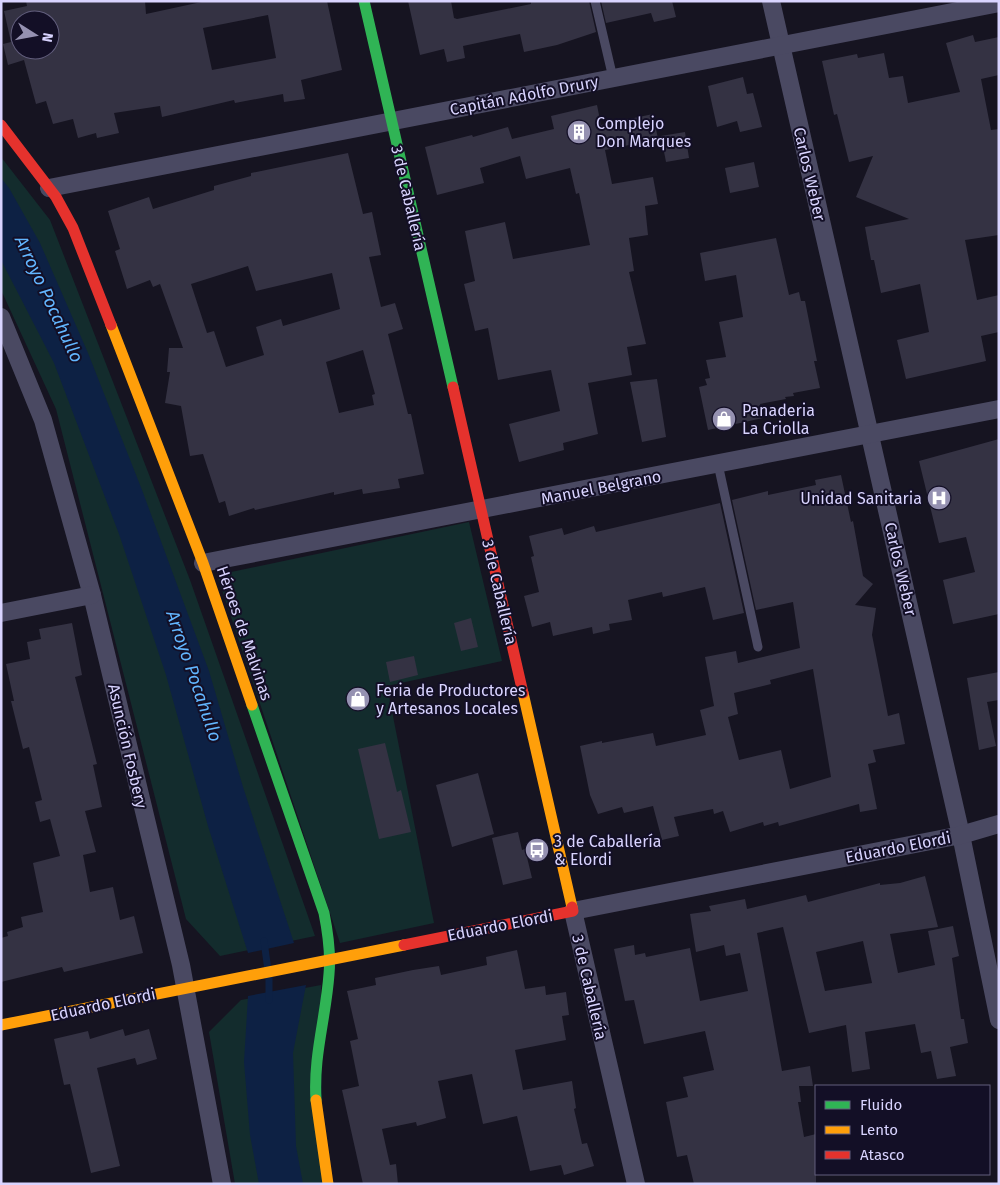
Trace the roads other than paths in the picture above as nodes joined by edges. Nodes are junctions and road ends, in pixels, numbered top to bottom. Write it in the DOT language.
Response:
graph roads {
  1 [pos="364,1"];
  2 [pos="595,1"];
  3 [pos="771,1"];
  4 [pos="999,3"];
  5 [pos="972,4"];
  6 [pos="781,45"];
  7 [pos="613,78"];
  8 [pos="391,120"];
  9 [pos="1,125"];
  10 [pos="49,188"];
  11 [pos="1,317"];
  12 [pos="999,409"];
  13 [pos="870,434"];
  14 [pos="718,464"];
  15 [pos="481,510"];
  16 [pos="204,563"];
  17 [pos="92,595"];
  18 [pos="1,613"];
  19 [pos="758,647"];
  20 [pos="999,824"];
  21 [pos="962,835"];
  22 [pos="573,911"];
  23 [pos="331,958"];
  24 [pos="184,988"];
  25 [pos="999,1020"];
  26 [pos="1,1025"];
  27 [pos="222,1184"];
  28 [pos="328,1184"];
  29 [pos="636,1184"];
  1 -- 8 [label="main road, 3 de Caballería"];
  2 -- 7 [label="lane"];
  3 -- 6 [label="street, Carlos Weber"];
  4 -- 5 [label="street, Capitán Adolfo Drury"];
  5 -- 6 [label="street, Capitán Adolfo Drury"];
  6 -- 7 [label="street, Capitán Adolfo Drury"];
  6 -- 13 [label="street, Carlos Weber"];
  7 -- 8 [label="street, Capitán Adolfo Drury"];
  8 -- 10 [label="street, Capitán Adolfo Drury"];
  8 -- 15 [label="main road, 3 de Caballería"];
  9 -- 10 [label="main road, Héroes de Malvinas"];
  10 -- 16 [label="main road, Héroes de Malvinas"];
  11 -- 17 [label="street, Asunción Fosbery"];
  12 -- 13 [label="street, Manuel Belgrano"];
  13 -- 14 [label="street, Manuel Belgrano"];
  13 -- 21 [label="street, Carlos Weber"];
  14 -- 15 [label="street, Manuel Belgrano"];
  14 -- 19 [label="lane"];
  15 -- 16 [label="street, Manuel Belgrano"];
  15 -- 22 [label="main road, 3 de Caballería"];
  16 -- 23 [label="main road, Héroes de Malvinas"];
  17 -- 18 [label="street"];
  17 -- 24 [label="street, Asunción Fosbery"];
  20 -- 21 [label="street, Eduardo Elordi"];
  21 -- 22 [label="street, Eduardo Elordi"];
  21 -- 25 [label="street, Carlos Weber"];
  22 -- 23 [label="main road, Eduardo Elordi"];
  22 -- 29 [label="street, 3 de Caballería"];
  23 -- 24 [label="main road, Eduardo Elordi"];
  23 -- 28 [label="main road, Héroes de Malvinas"];
  24 -- 26 [label="main road, Eduardo Elordi"];
  24 -- 27 [label="street, Asunción Fosbery"];
}
